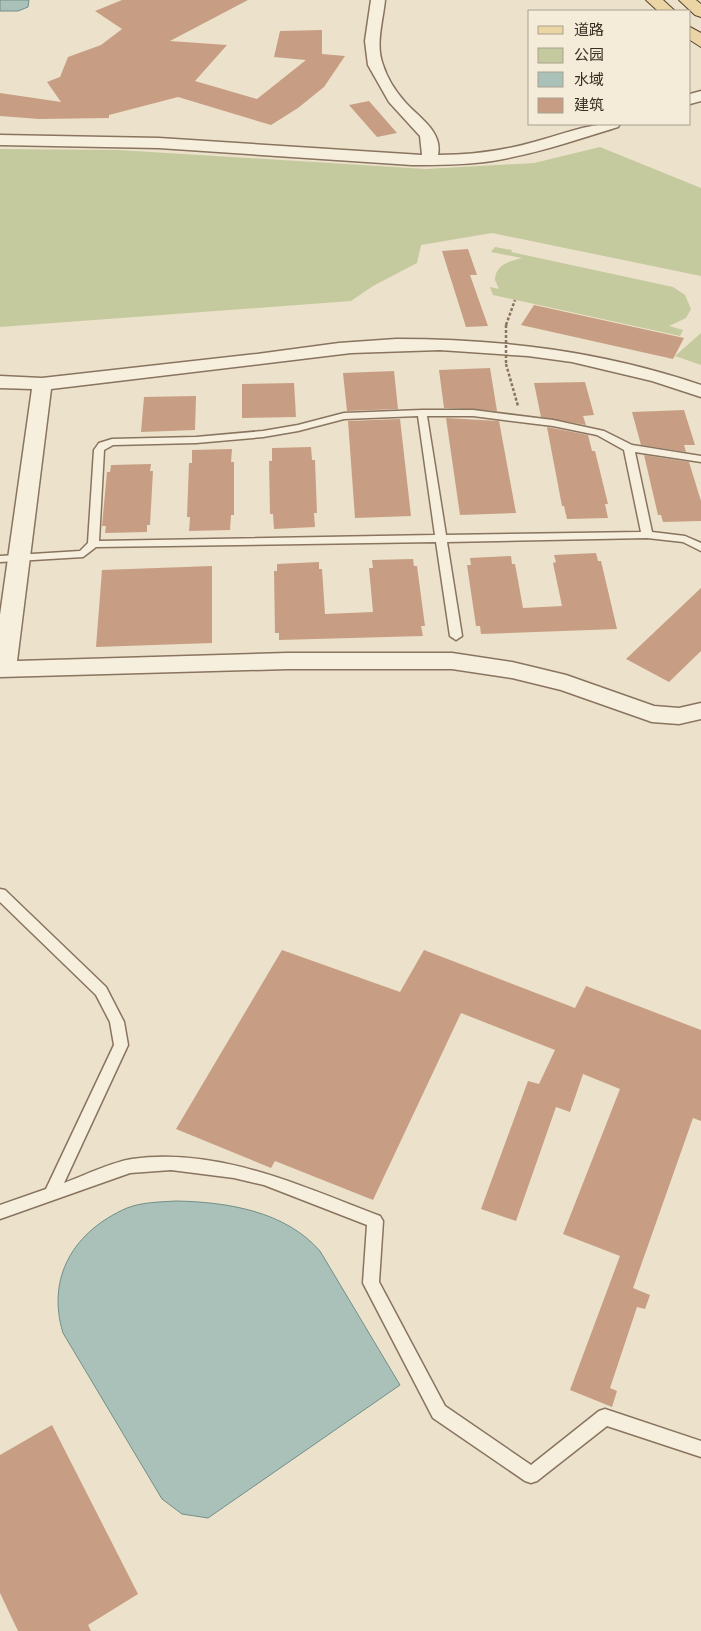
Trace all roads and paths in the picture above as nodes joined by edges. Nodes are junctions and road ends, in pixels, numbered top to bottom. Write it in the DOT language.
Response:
graph roads {
  1 [pos="378,0"];
  2 [pos="654,0"];
  3 [pos="687,0"];
  4 [pos="666,10"];
  5 [pos="701,12"];
  6 [pos="691,33"];
  7 [pos="701,42"];
  8 [pos="609,125"];
  9 [pos="0,140"];
  10 [pos="429,160"];
  11 [pos="515,300"];
  12 [pos="0,382"];
  13 [pos="42,384"];
  14 [pos="701,391"];
  15 [pos="422,412"];
  16 [pos="521,418"];
  17 [pos="629,448"];
  18 [pos="701,459"];
  19 [pos="647,535"];
  20 [pos="441,538"];
  21 [pos="93,544"];
  22 [pos="700,547"];
  23 [pos="10,559"];
  24 [pos="456,636"];
  25 [pos="2,669"];
  26 [pos="701,711"];
  27 [pos="0,894"];
  28 [pos="52,1192"];
  29 [pos="0,1212"];
  30 [pos="701,1449"];
  1 -- 10 [label="street"];
  2 -- 4 [label="main road"];
  3 -- 5 [label="main road"];
  6 -- 7 [label="main road"];
  8 -- 10 [label="street"];
  9 -- 10 [label="street"];
  11 -- 16 [label="path, bridge"];
  12 -- 13 [label="street"];
  13 -- 14 [label="street"];
  13 -- 23 [label="street"];
  15 -- 16 [label="lane"];
  15 -- 20 [label="lane"];
  15 -- 21 [label="lane"];
  16 -- 17 [label="lane"];
  17 -- 18 [label="lane"];
  17 -- 19 [label="lane"];
  19 -- 20 [label="lane"];
  19 -- 22 [label="lane"];
  20 -- 21 [label="lane"];
  20 -- 24 [label="lane"];
  21 -- 23 [label="lane"];
  23 -- 25 [label="street"];
  25 -- 26 [label="street"];
  27 -- 28 [label="lane"];
  28 -- 29 [label="lane"];
  28 -- 30 [label="lane"];
}
